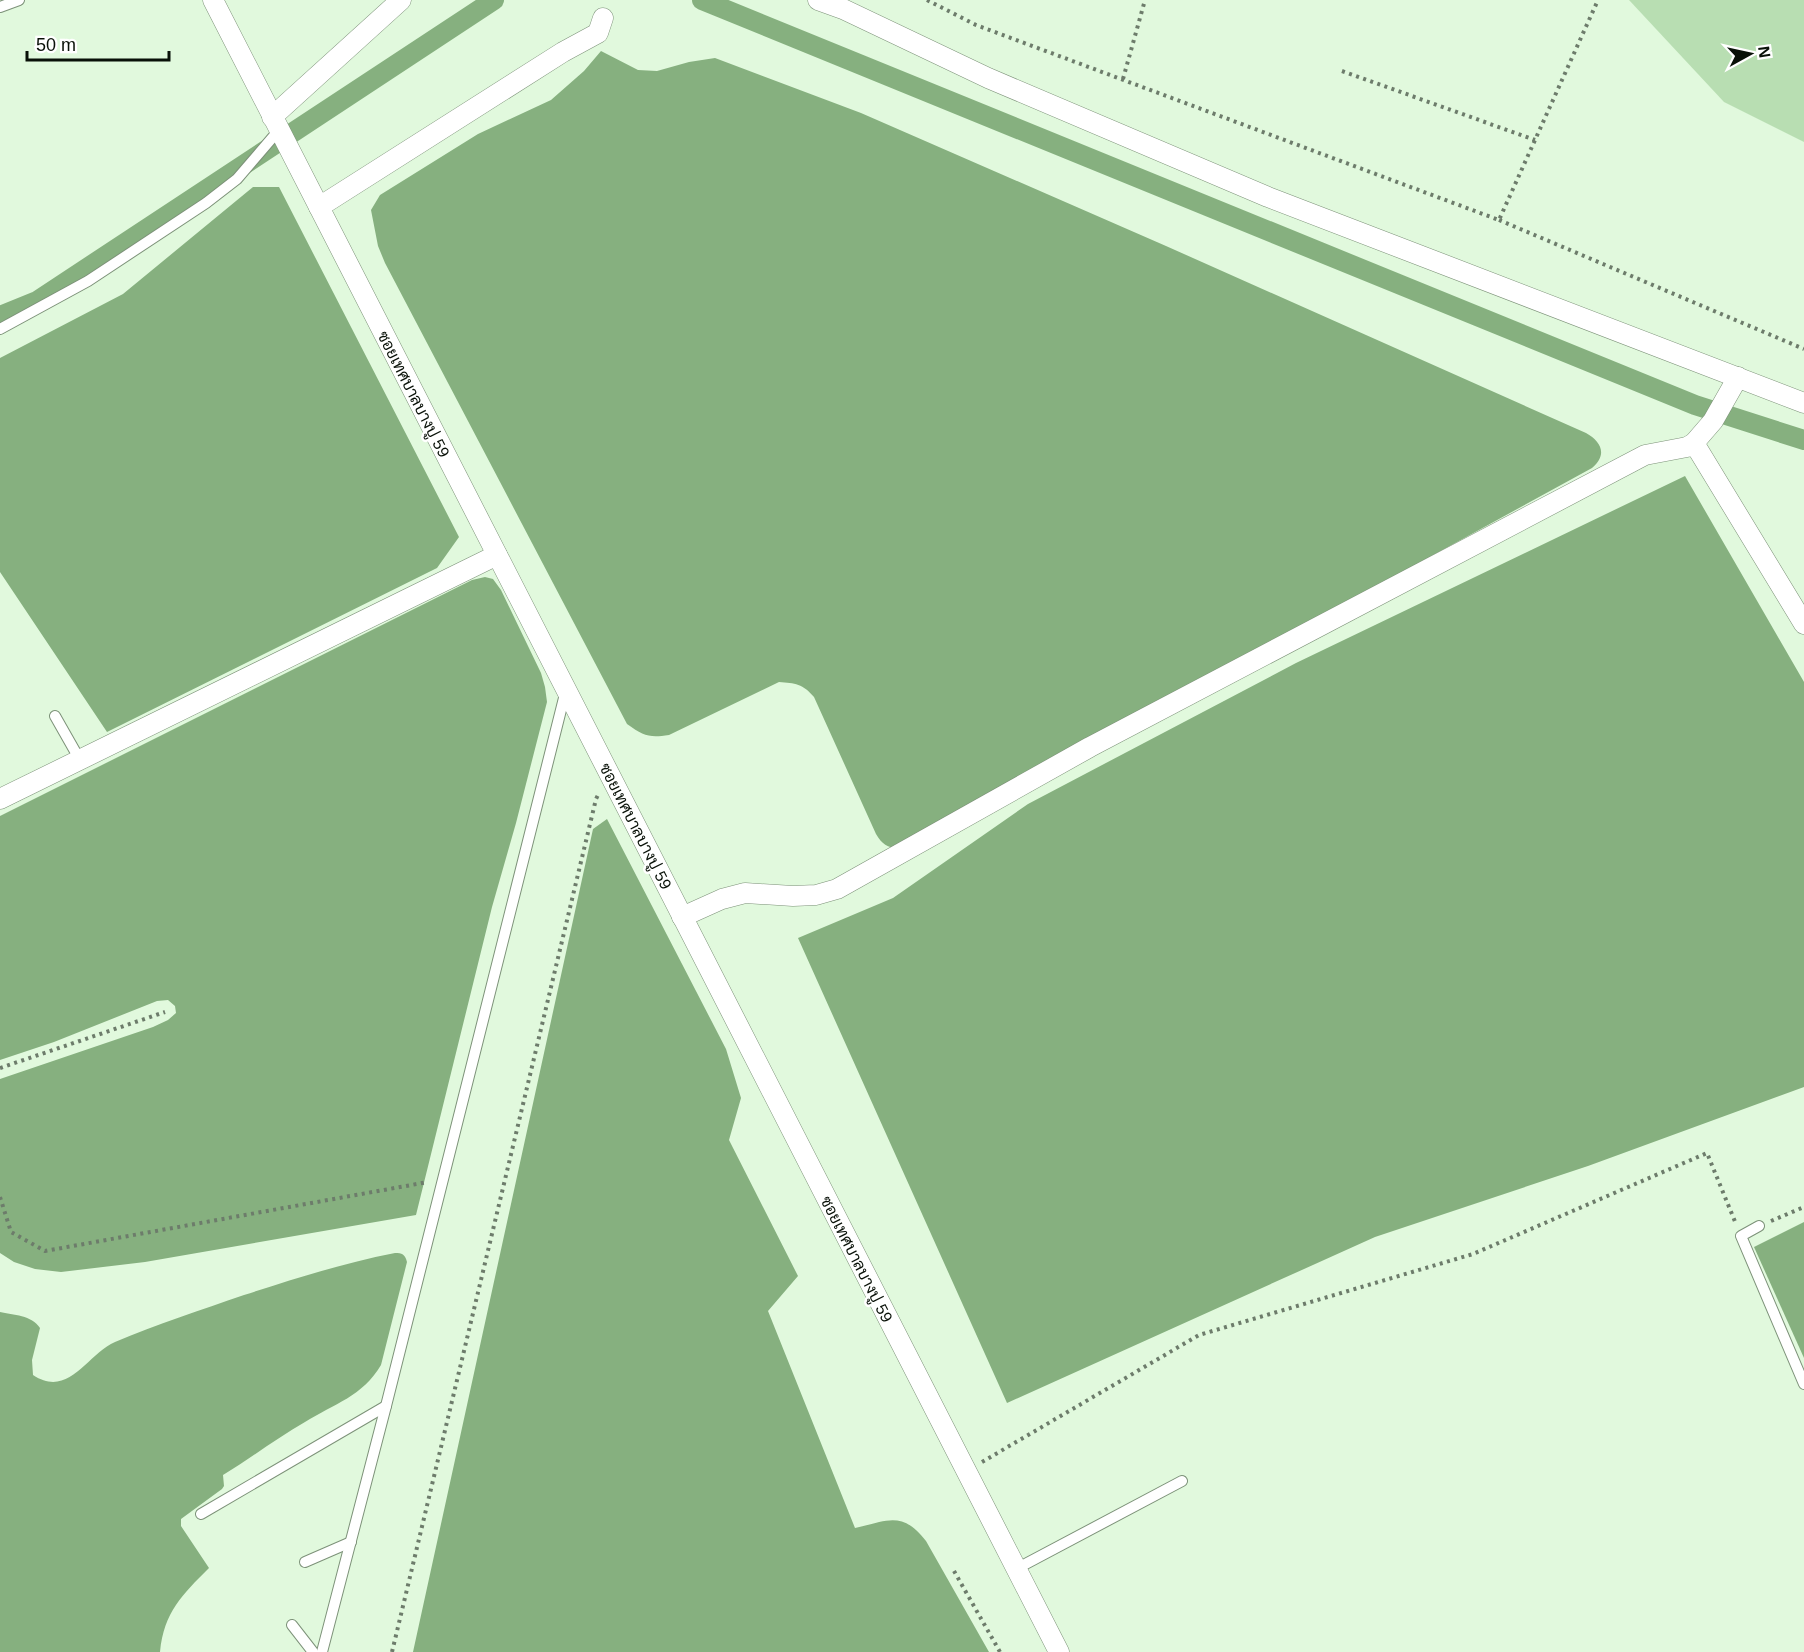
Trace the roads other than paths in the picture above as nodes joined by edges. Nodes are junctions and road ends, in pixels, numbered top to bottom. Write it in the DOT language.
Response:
graph roads {
  1 [pos="19,0"];
  2 [pos="213,0"];
  3 [pos="401,0"];
  4 [pos="818,0"];
  5 [pos="0,7"];
  6 [pos="603,18"];
  7 [pos="276,123"];
  8 [pos="319,207"];
  9 [pos="0,329"];
  10 [pos="1738,377"];
  11 [pos="1804,403"];
  12 [pos="1694,442"];
  13 [pos="496,555"];
  14 [pos="1804,624"];
  15 [pos="566,690"];
  16 [pos="55,716"];
  17 [pos="80,760"];
  18 [pos="0,799"];
  19 [pos="682,917"];
  20 [pos="1759,1226"];
  21 [pos="1804,1384"];
  22 [pos="386,1406"];
  23 [pos="1182,1480"];
  24 [pos="201,1514"];
  25 [pos="351,1542"];
  26 [pos="305,1562"];
  27 [pos="1016,1569"];
  28 [pos="292,1625"];
  29 [pos="1060,1651"];
  30 [pos="313,1652"];
  31 [pos="322,1652"];
  1 -- 5 [label="lane"];
  2 -- 7 [label="street, ซอยเทศบาลบางปู 59"];
  3 -- 7 [label="street"];
  4 -- 10 [label="street"];
  6 -- 8 [label="street"];
  7 -- 8 [label="street, ซอยเทศบาลบางปู 59"];
  7 -- 9 [label="lane"];
  8 -- 13 [label="street, ซอยเทศบาลบางปู 59"];
  10 -- 11 [label="street"];
  10 -- 12 [label="street"];
  12 -- 14 [label="street"];
  12 -- 19 [label="street"];
  13 -- 15 [label="street, ซอยเทศบาลบางปู 59"];
  13 -- 17 [label="street"];
  15 -- 19 [label="street, ซอยเทศบาลบางปู 59"];
  15 -- 22 [label="lane"];
  16 -- 17 [label="lane"];
  17 -- 18 [label="street"];
  19 -- 27 [label="street, ซอยเทศบาลบางปู 59"];
  20 -- 21 [label="lane"];
  22 -- 24 [label="lane"];
  22 -- 25 [label="lane"];
  23 -- 27 [label="lane"];
  25 -- 26 [label="lane"];
  25 -- 31 [label="lane"];
  27 -- 29 [label="street, ซอยเทศบาลบางปู 59"];
  28 -- 30 [label="lane"];
}
